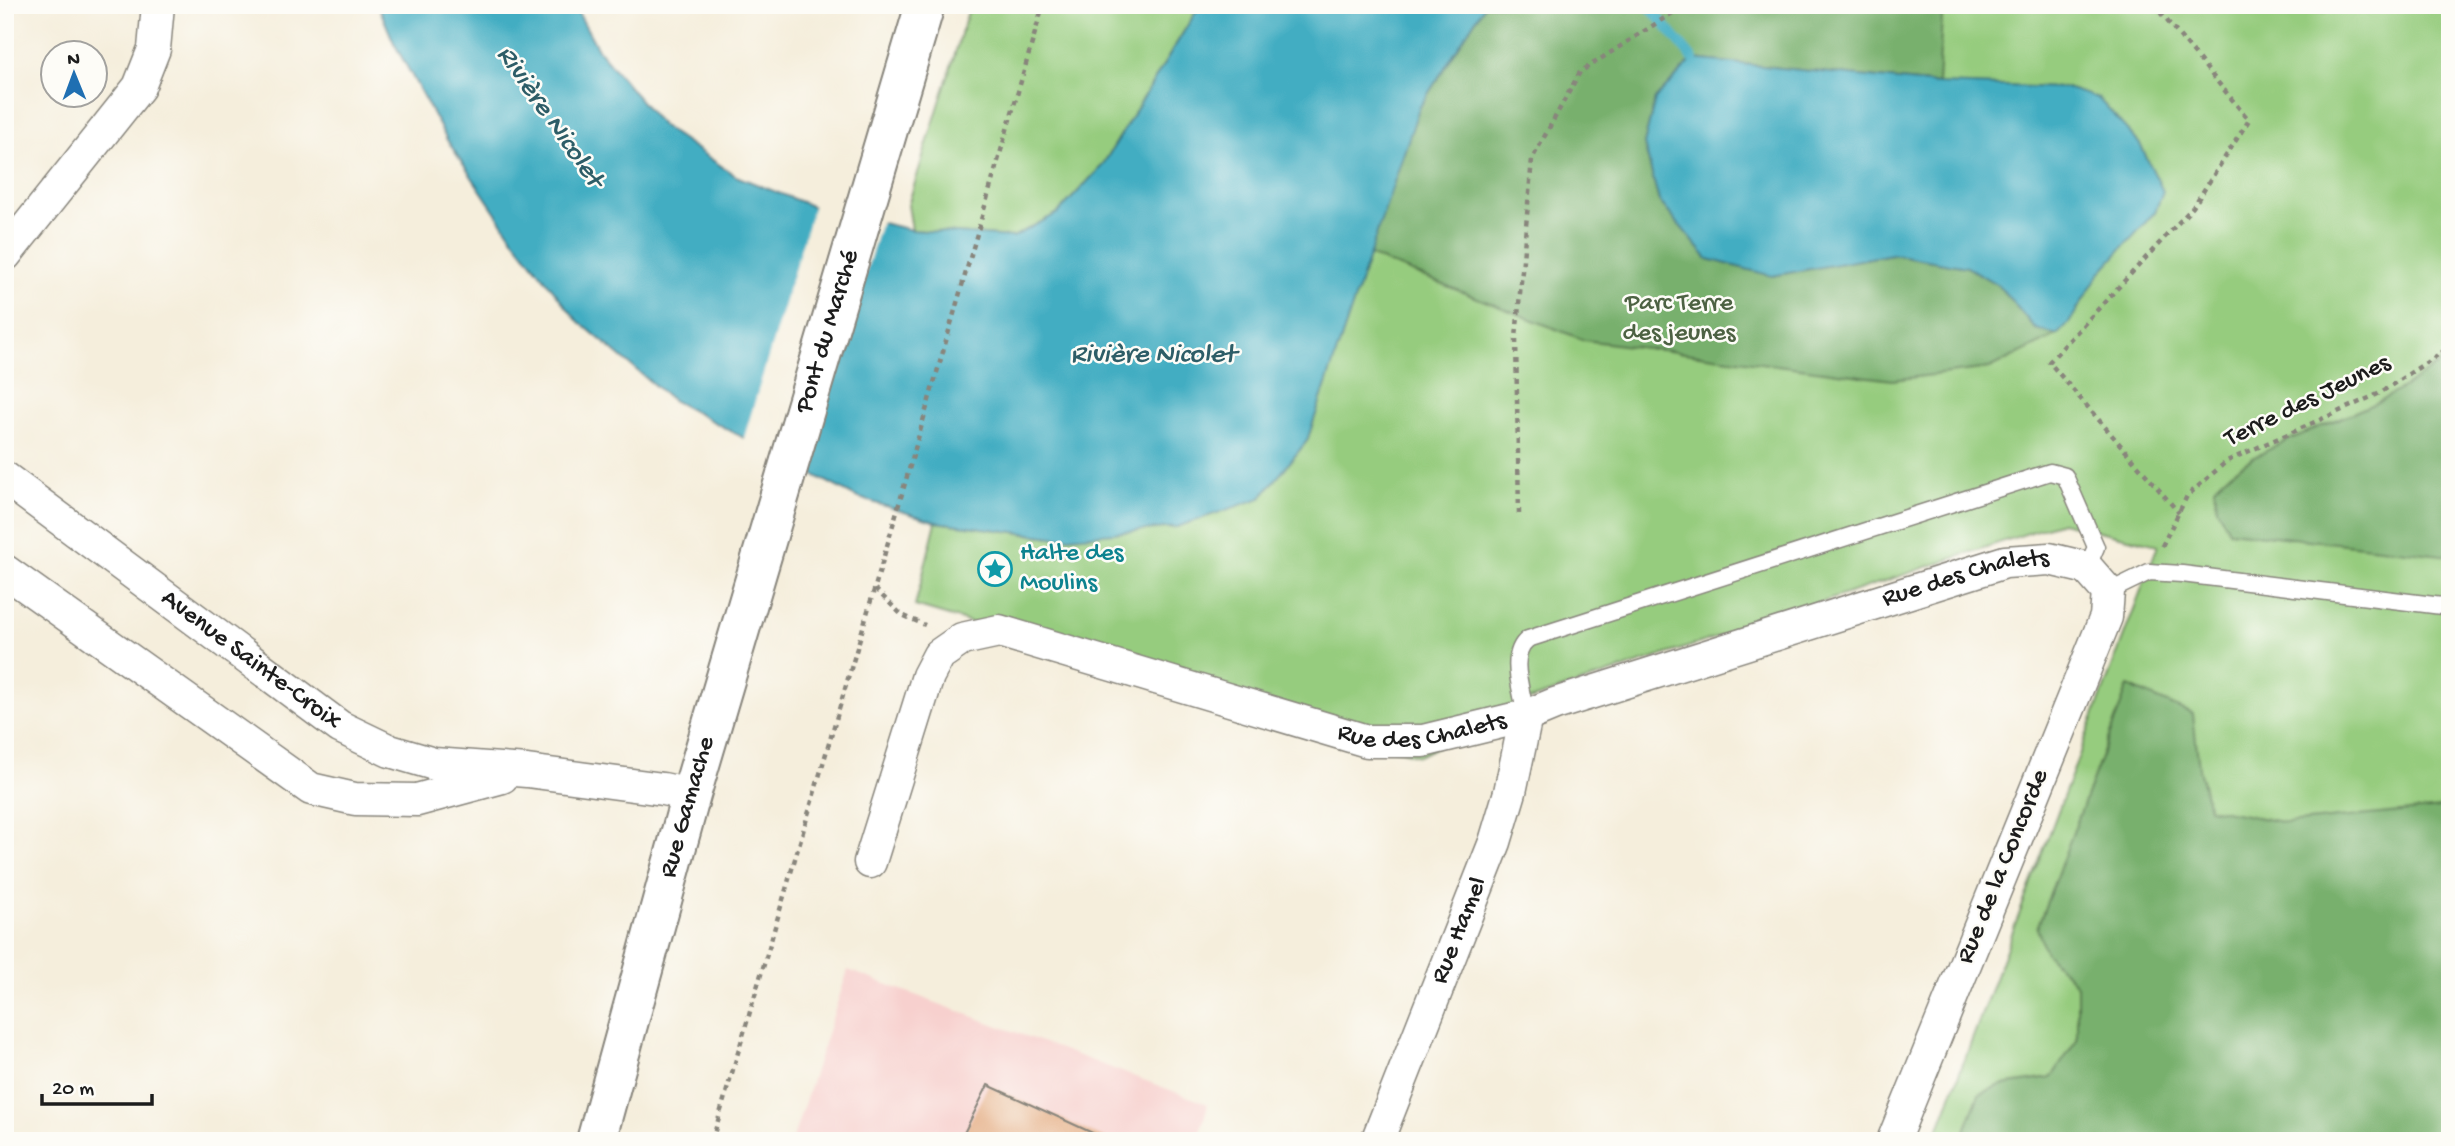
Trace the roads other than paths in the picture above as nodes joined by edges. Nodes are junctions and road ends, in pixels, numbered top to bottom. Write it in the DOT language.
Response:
graph roads {
  1 [pos="158,5"];
  2 [pos="925,5"];
  3 [pos="5,255"];
  4 [pos="787,476"];
  5 [pos="5,478"];
  6 [pos="2087,568"];
  7 [pos="5,571"];
  8 [pos="2108,592"];
  9 [pos="2450,607"];
  10 [pos="1526,716"];
  11 [pos="527,771"];
  12 [pos="691,795"];
  13 [pos="870,862"];
  14 [pos="596,1141"];
  15 [pos="1377,1141"];
  16 [pos="1893,1141"];
  1 -- 3 [label="street"];
  2 -- 4 [label="street, Pont du Marché"];
  4 -- 12 [label="street, Rue Gamache"];
  5 -- 11 [label="street, Avenue Sainte-Croix"];
  6 -- 8 [label="street, Rue des Chalets"];
  6 -- 10 [label="street, Rue des Chalets"];
  6 -- 10 [label="lane"];
  7 -- 11 [label="street, Avenue Sainte-Croix"];
  8 -- 9 [label="lane"];
  8 -- 16 [label="street, Rue de la Concorde"];
  10 -- 13 [label="street, Rue des Chalets"];
  10 -- 15 [label="street, Rue Hamel"];
  11 -- 12 [label="street, Avenue Sainte-Croix"];
  12 -- 14 [label="street, Rue Gamache"];
}
